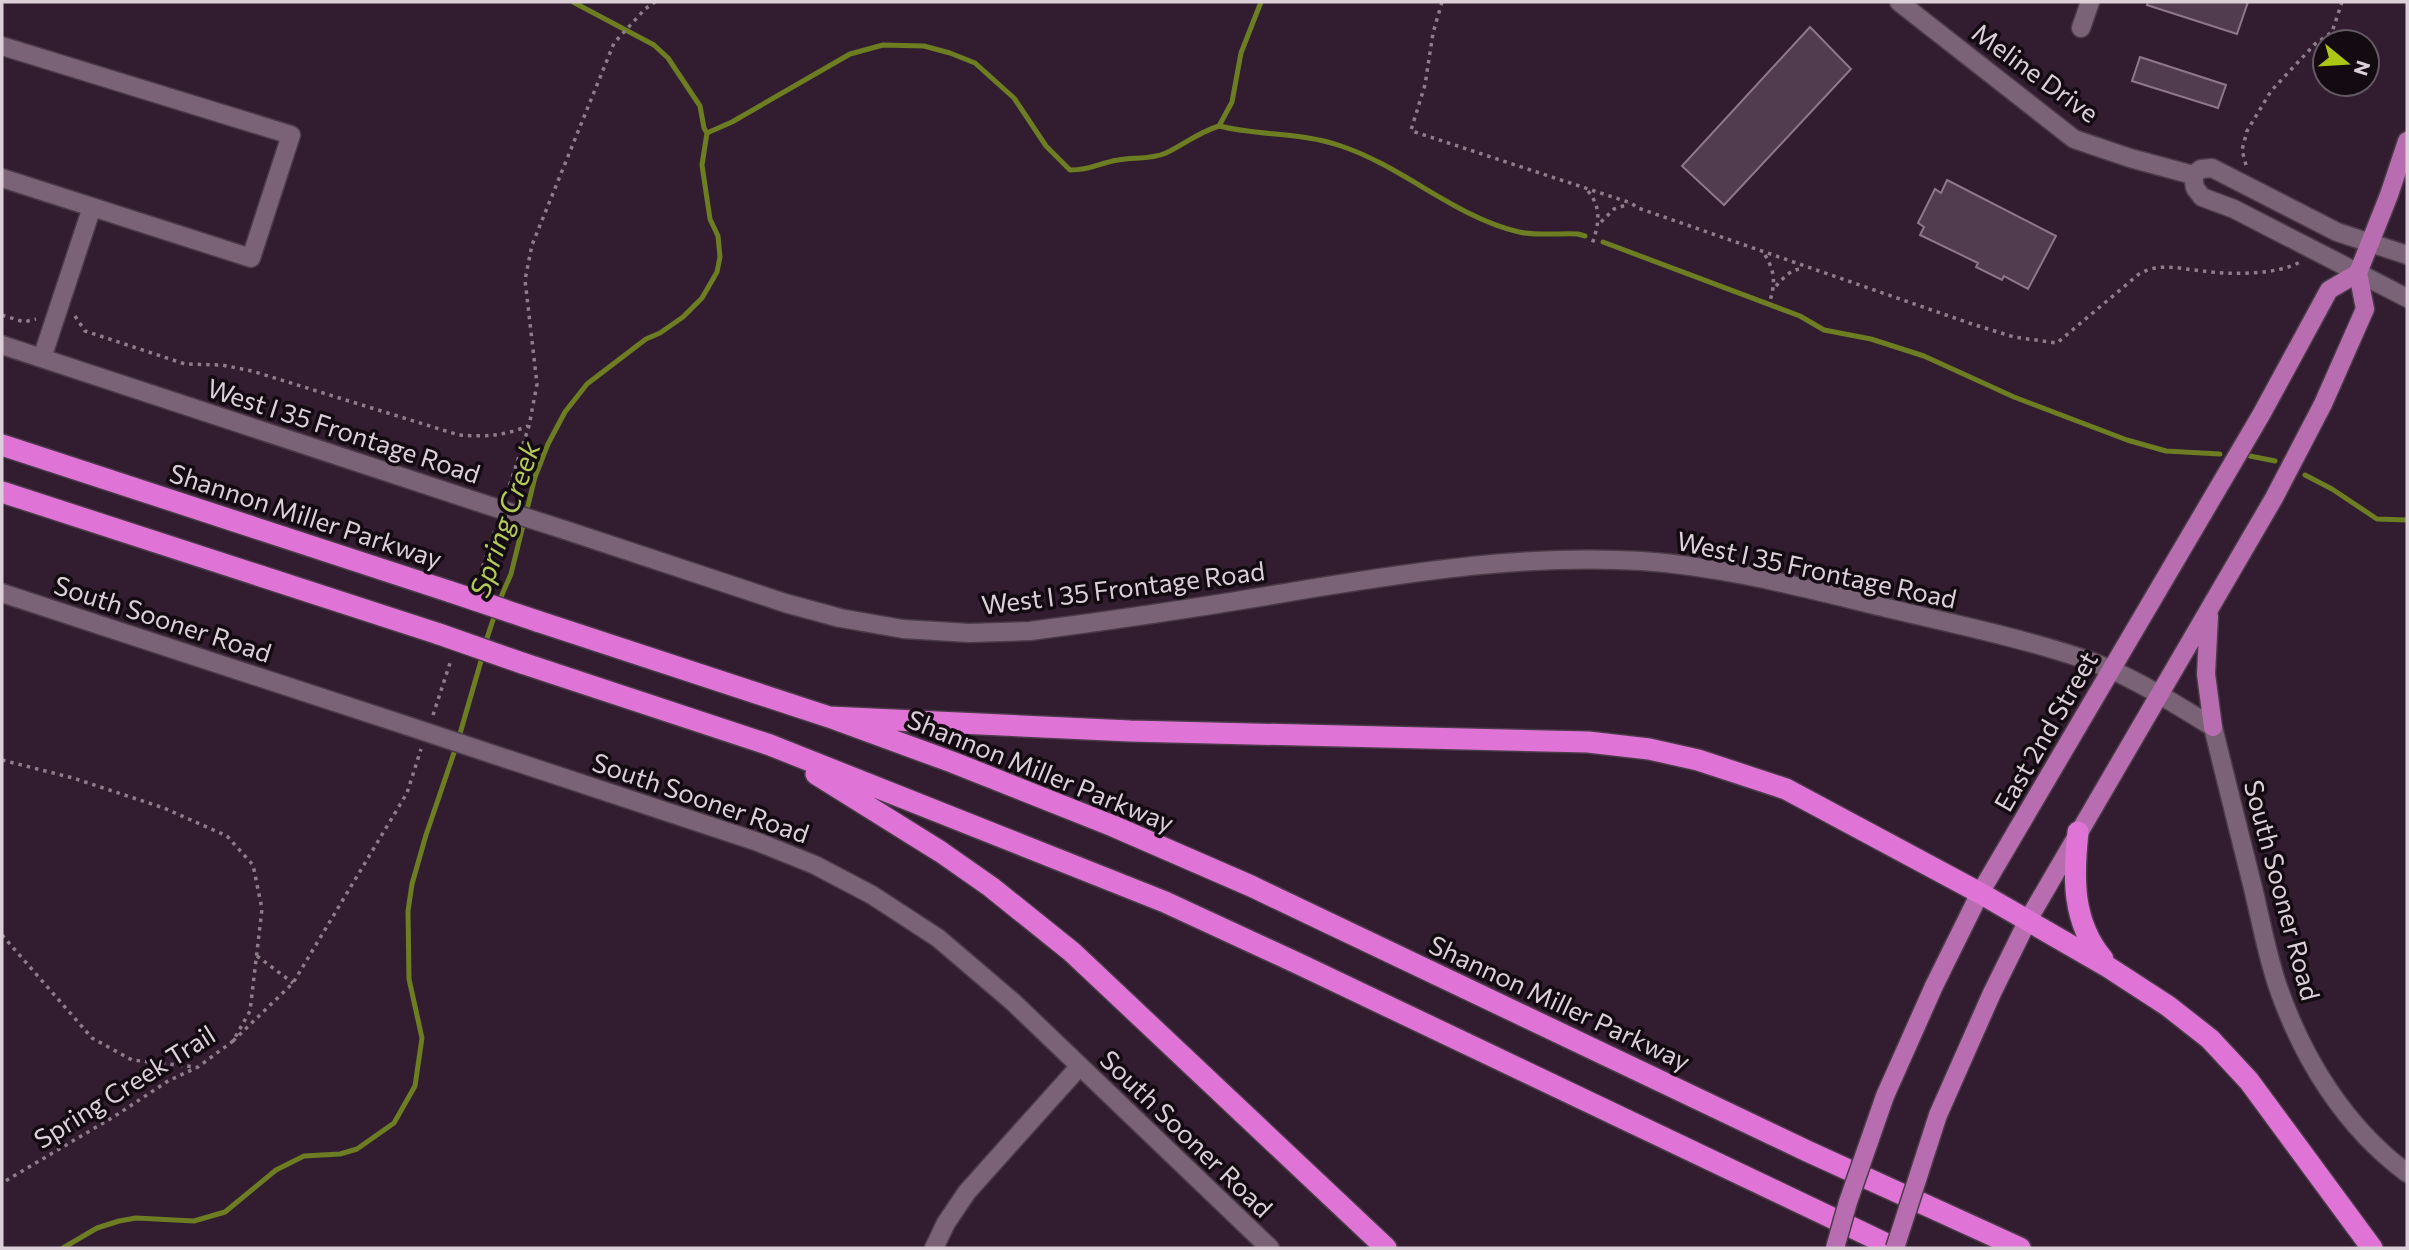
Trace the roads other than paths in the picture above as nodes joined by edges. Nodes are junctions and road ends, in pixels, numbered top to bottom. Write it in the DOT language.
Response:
graph roads {
  1 [pos="1899,2"];
  2 [pos="2090,2"];
  3 [pos="2081,28"];
  4 [pos="2,46"];
  5 [pos="2407,141"];
  6 [pos="2193,175"];
  7 [pos="2,178"];
  8 [pos="92,207"];
  9 [pos="2370,243"];
  10 [pos="2407,255"];
  11 [pos="2358,273"];
  12 [pos="2407,298"];
  13 [pos="2,345"];
  14 [pos="42,358"];
  15 [pos="2,445"];
  16 [pos="2,492"];
  17 [pos="2,593"];
  18 [pos="2210,608"];
  19 [pos="2111,671"];
  20 [pos="2160,695"];
  21 [pos="829,717"];
  22 [pos="2213,727"];
  23 [pos="770,745"];
  24 [pos="2078,832"];
  25 [pos="1980,893"];
  26 [pos="2028,920"];
  27 [pos="2108,967"];
  28 [pos="1079,1067"];
  29 [pos="2407,1173"];
  30 [pos="934,1248"];
  31 [pos="1270,1248"];
  32 [pos="1386,1248"];
  33 [pos="1835,1248"];
  34 [pos="1895,1248"];
  35 [pos="2020,1248"];
  36 [pos="2372,1248"];
  1 -- 6 [label="street, Meline Drive"];
  2 -- 3 [label="street"];
  4 -- 8 [label="street"];
  5 -- 9 [label="main road"];
  6 -- 9 [label="street, Meline Drive"];
  6 -- 11 [label="street"];
  7 -- 8 [label="street"];
  8 -- 14 [label="street"];
  9 -- 10 [label="street, Meline Drive"];
  9 -- 11 [label="main road"];
  11 -- 12 [label="street"];
  11 -- 18 [label="main road"];
  11 -- 19 [label="main road, East 2nd Street"];
  13 -- 14 [label="street, West I 35 Frontage Road"];
  14 -- 19 [label="street, West I 35 Frontage Road, bridge"];
  15 -- 21 [label="highway, Shannon Miller Parkway, bridge"];
  16 -- 23 [label="highway, bridge"];
  17 -- 28 [label="street, South Sooner Road, bridge"];
  18 -- 20 [label="main road"];
  18 -- 22 [label="main road"];
  19 -- 20 [label="street, West I 35 Frontage Road"];
  19 -- 25 [label="main road, East 2nd Street"];
  20 -- 22 [label="street"];
  20 -- 24 [label="main road"];
  21 -- 25 [label="highway"];
  21 -- 35 [label="highway, Shannon Miller Parkway"];
  22 -- 29 [label="street, South Sooner Road"];
  23 -- 32 [label="highway"];
  23 -- 34 [label="highway"];
  24 -- 26 [label="main road"];
  24 -- 27 [label="highway"];
  25 -- 26 [label="highway"];
  25 -- 33 [label="main road, East 2nd Street, bridge"];
  26 -- 27 [label="highway"];
  26 -- 34 [label="main road, bridge"];
  27 -- 36 [label="highway"];
  28 -- 30 [label="street"];
  28 -- 31 [label="street, South Sooner Road"];
}
